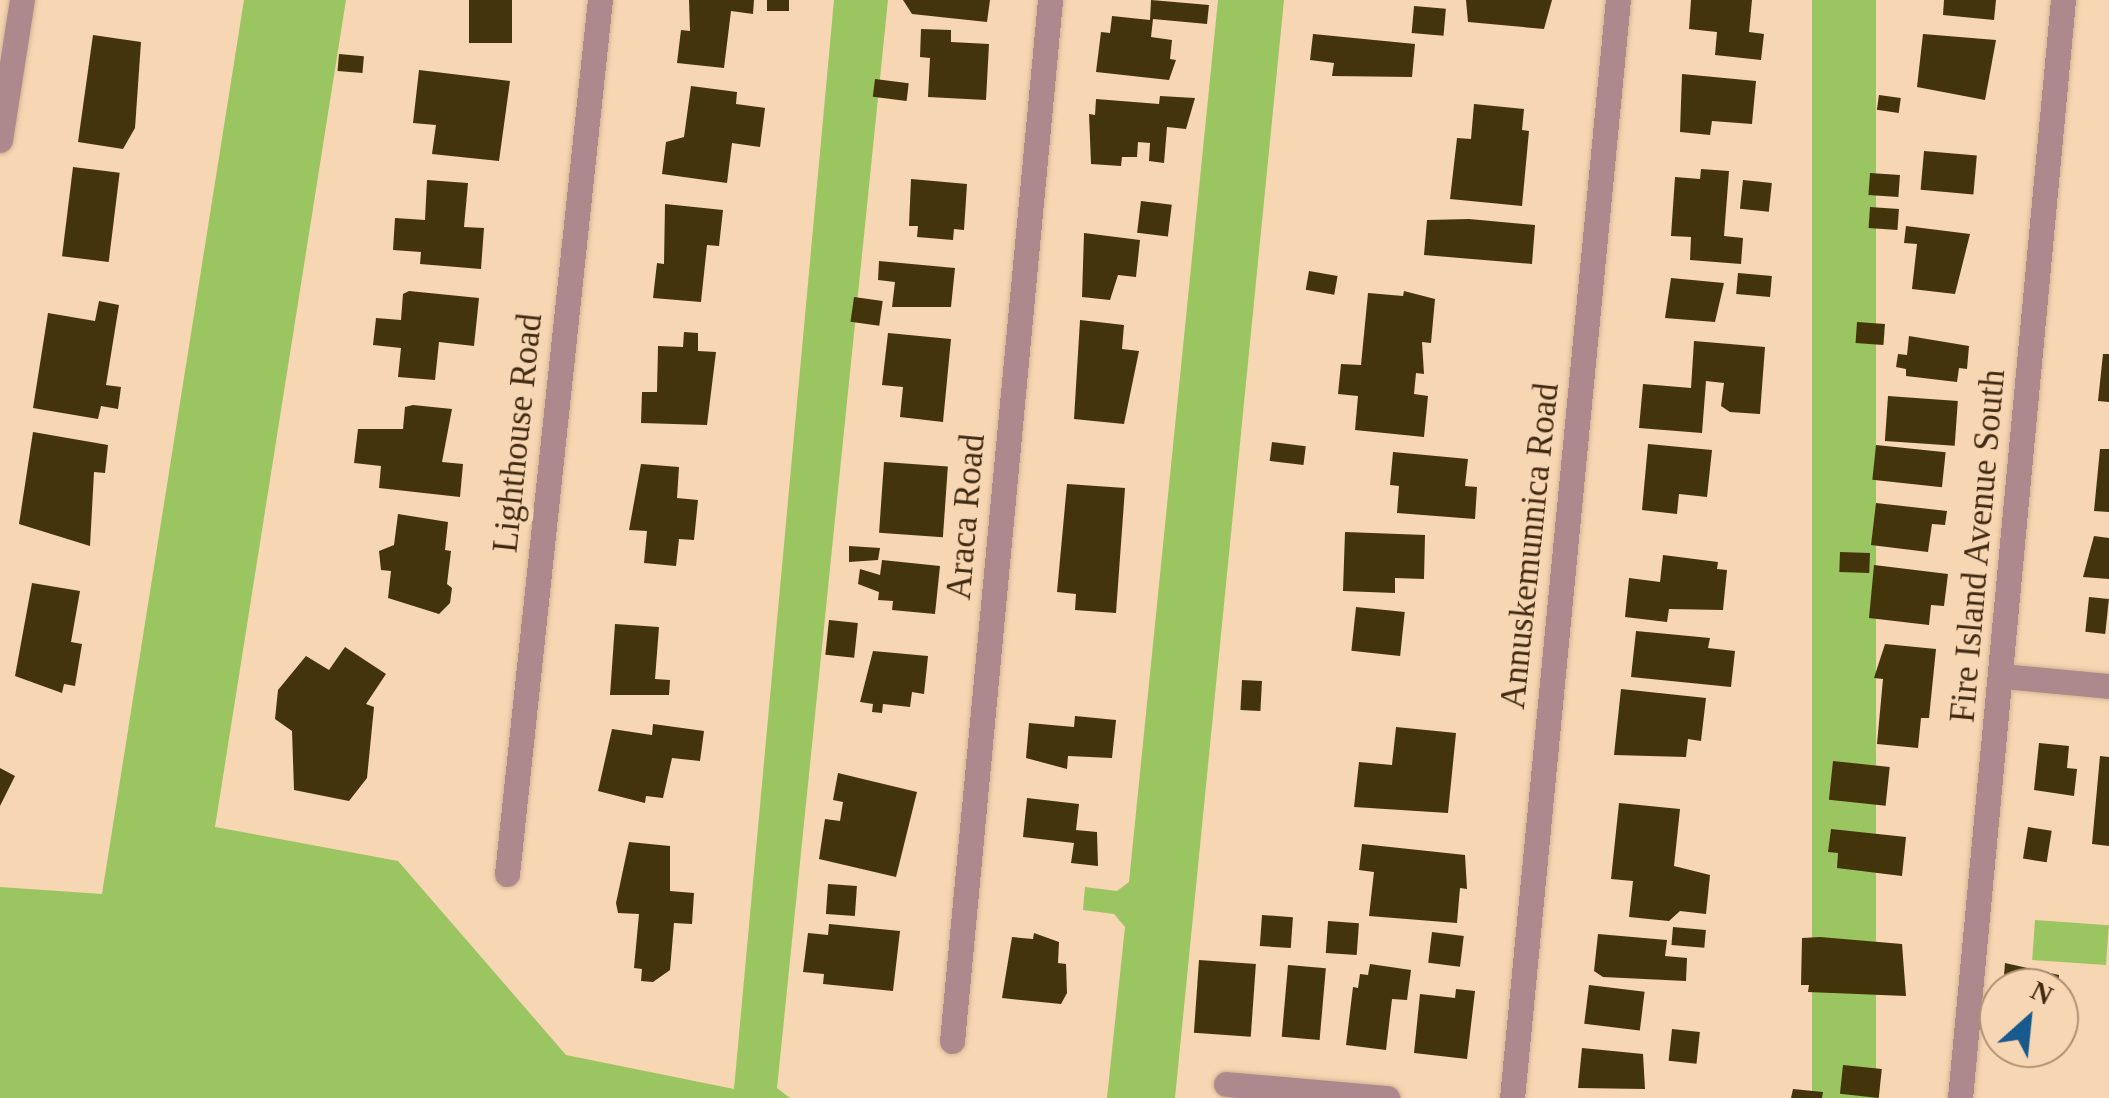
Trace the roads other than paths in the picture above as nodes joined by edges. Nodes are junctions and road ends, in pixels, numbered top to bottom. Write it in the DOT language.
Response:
graph roads {
  1 [pos="22,0"];
  2 [pos="600,0"];
  3 [pos="1050,0"];
  4 [pos="1618,0"];
  5 [pos="2063,0"];
  6 [pos="0,140"];
  7 [pos="2003,676"];
  8 [pos="2109,686"];
  9 [pos="507,874"];
  10 [pos="952,1041"];
  11 [pos="1226,1084"];
  12 [pos="1386,1098"];
  13 [pos="1512,1098"];
  14 [pos="1960,1098"];
  1 -- 6 [label="street"];
  2 -- 9 [label="street, Lighthouse Road"];
  3 -- 10 [label="street, Araca Road"];
  4 -- 13 [label="street, Annuskemunnica Road"];
  5 -- 7 [label="street, Fire Island Avenue South"];
  7 -- 8 [label="street"];
  7 -- 14 [label="street, Fire Island Avenue South"];
  11 -- 12 [label="street"];
}
